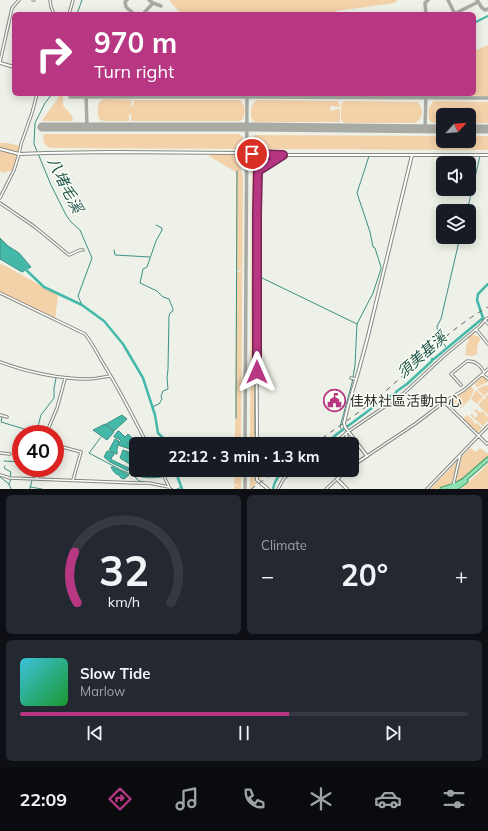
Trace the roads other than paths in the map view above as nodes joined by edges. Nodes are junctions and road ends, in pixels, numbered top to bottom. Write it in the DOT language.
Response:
graph roads {
  1 [pos="19,0"];
  2 [pos="50,0"];
  3 [pos="73,0"];
  4 [pos="53,12"];
  5 [pos="70,12"];
  6 [pos="0,63"];
  7 [pos="12,66"];
  8 [pos="36,96"];
  9 [pos="0,150"];
  10 [pos="241,153"];
  11 [pos="19,154"];
  12 [pos="252,154"];
  13 [pos="283,155"];
  14 [pos="412,155"];
  15 [pos="488,155"];
  16 [pos="0,198"];
  17 [pos="0,203"];
  18 [pos="83,250"];
  19 [pos="0,293"];
  20 [pos="488,318"];
  21 [pos="485,320"];
  22 [pos="488,324"];
  23 [pos="476,329"];
  24 [pos="488,344"];
  25 [pos="0,362"];
  26 [pos="488,369"];
  27 [pos="483,373"];
  28 [pos="110,376"];
  29 [pos="65,378"];
  30 [pos="351,378"];
  31 [pos="356,379"];
  32 [pos="488,379"];
  33 [pos="461,385"];
  34 [pos="444,402"];
  35 [pos="257,404"];
  36 [pos="260,404"];
  37 [pos="0,415"];
  38 [pos="7,417"];
  39 [pos="50,425"];
  40 [pos="488,426"];
  41 [pos="347,432"];
  42 [pos="479,436"];
  43 [pos="144,437"];
  44 [pos="257,437"];
  45 [pos="341,437"];
  46 [pos="346,437"];
  47 [pos="488,443"];
  48 [pos="64,447"];
  49 [pos="0,453"];
  50 [pos="10,454"];
  51 [pos="461,454"];
  52 [pos="367,456"];
  53 [pos="488,460"];
  54 [pos="359,461"];
  55 [pos="0,475"];
  56 [pos="164,477"];
  57 [pos="257,477"];
  58 [pos="286,477"];
  59 [pos="37,479"];
  60 [pos="337,479"];
  61 [pos="73,480"];
  62 [pos="456,487"];
  63 [pos="170,488"];
  64 [pos="268,489"];
  65 [pos="278,489"];
  66 [pos="326,489"];
  67 [pos="347,489"];
  68 [pos="427,489"];
  69 [pos="442,489"];
  70 [pos="450,489"];
  1 -- 6 [label="street"];
  2 -- 4 [label="street"];
  3 -- 5 [label="street"];
  6 -- 7 [label="street"];
  8 -- 11 [label="street"];
  9 -- 11 [label="street"];
  10 -- 11 [label="street"];
  11 -- 16 [label="street"];
  12 -- 13 [label="street"];
  13 -- 14 [label="street"];
  13 -- 35 [label="street"];
  14 -- 15 [label="street"];
  14 -- 31 [label="street"];
  17 -- 18 [label="street"];
  19 -- 28 [label="street"];
  20 -- 21 [label="street"];
  21 -- 22 [label="street"];
  21 -- 23 [label="street"];
  23 -- 24 [label="street"];
  23 -- 41 [label="street"];
  25 -- 29 [label="street"];
  26 -- 27 [label="street"];
  27 -- 32 [label="street"];
  27 -- 33 [label="street"];
  27 -- 34 [label="street"];
  28 -- 29 [label="street"];
  28 -- 43 [label="street"];
  29 -- 39 [label="street"];
  30 -- 31 [label="street"];
  31 -- 41 [label="street"];
  34 -- 42 [label="street"];
  34 -- 52 [label="street"];
  35 -- 36 [label="street"];
  35 -- 44 [label="street"];
  37 -- 38 [label="street"];
  40 -- 42 [label="street"];
  41 -- 45 [label="street"];
  41 -- 46 [label="street"];
  41 -- 52 [label="street"];
  42 -- 47 [label="street"];
  42 -- 51 [label="street"];
  48 -- 61 [label="street"];
  49 -- 50 [label="street"];
  51 -- 62 [label="street"];
  51 -- 68 [label="street"];
  52 -- 54 [label="street"];
  53 -- 62 [label="main road"];
  55 -- 59 [label="street"];
  56 -- 63 [label="street"];
  57 -- 64 [label="street"];
  58 -- 65 [label="street"];
  59 -- 61 [label="street"];
  60 -- 66 [label="street"];
  60 -- 67 [label="street"];
  61 -- 63 [label="street"];
  62 -- 69 [label="main road"];
  62 -- 70 [label="main road"];
}
